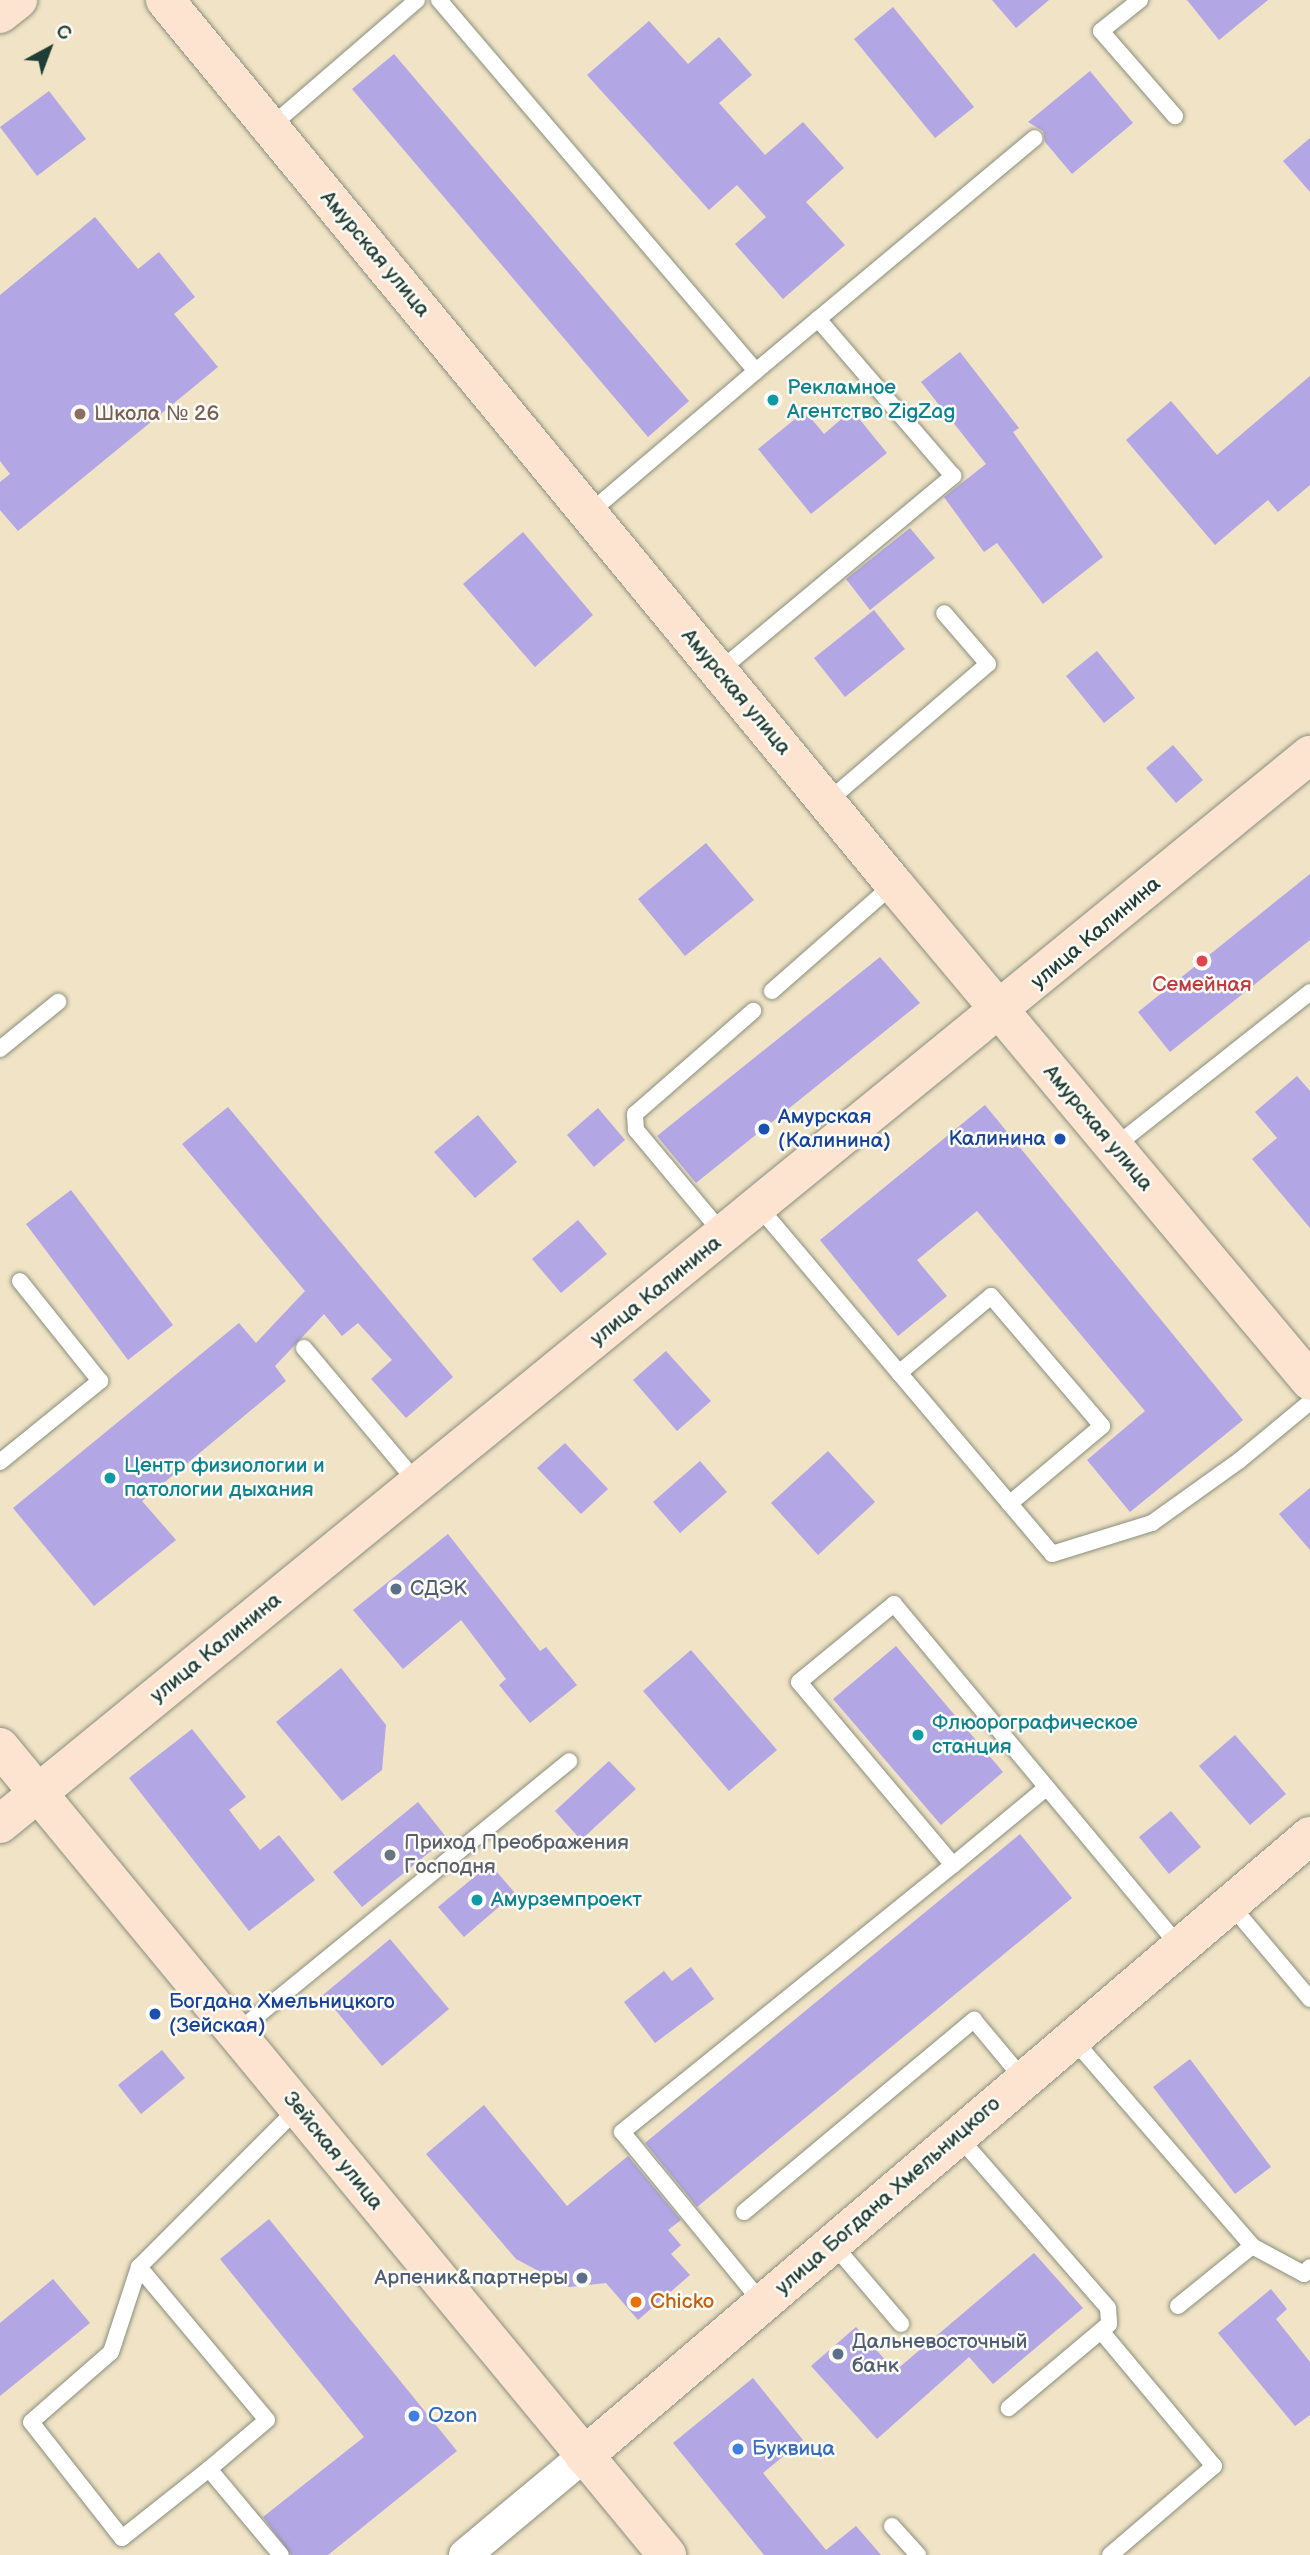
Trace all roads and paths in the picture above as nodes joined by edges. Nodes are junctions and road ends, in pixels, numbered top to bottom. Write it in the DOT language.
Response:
graph roads {
  1 [pos="18,0"];
  2 [pos="165,0"];
  3 [pos="417,0"];
  4 [pos="439,0"];
  5 [pos="1140,0"];
  6 [pos="0,14"];
  7 [pos="1175,116"];
  8 [pos="270,127"];
  9 [pos="1035,138"];
  10 [pos="818,319"];
  11 [pos="756,371"];
  12 [pos="589,513"];
  13 [pos="944,613"];
  14 [pos="719,671"];
  15 [pos="1310,755"];
  16 [pos="827,802"];
  17 [pos="894,884"];
  18 [pos="772,991"];
  19 [pos="1310,992"];
  20 [pos="58,1002"];
  21 [pos="753,1012"];
  22 [pos="1000,1012"];
  23 [pos="0,1049"];
  24 [pos="1114,1147"];
  25 [pos="759,1207"];
  26 [pos="724,1236"];
  27 [pos="20,1281"];
  28 [pos="304,1348"];
  29 [pos="899,1373"];
  30 [pos="1310,1381"];
  31 [pos="1310,1402"];
  32 [pos="0,1462"];
  33 [pos="418,1484"];
  34 [pos="1009,1504"];
  35 [pos="0,1747"];
  36 [pos="569,1760"];
  37 [pos="1046,1788"];
  38 [pos="38,1793"];
  39 [pos="0,1824"];
  40 [pos="1310,1836"];
  41 [pos="953,1866"];
  42 [pos="1230,1904"];
  43 [pos="1180,1947"];
  44 [pos="1310,1999"];
  45 [pos="236,2033"];
  46 [pos="1073,2039"];
  47 [pos="1024,2080"];
  48 [pos="298,2108"];
  49 [pos="958,2136"];
  50 [pos="744,2212"];
  51 [pos="833,2244"];
  52 [pos="1252,2246"];
  53 [pos="139,2267"];
  54 [pos="1310,2267"];
  55 [pos="762,2304"];
  56 [pos="1178,2306"];
  57 [pos="901,2324"];
  58 [pos="1101,2330"];
  59 [pos="1009,2408"];
  60 [pos="584,2456"];
  61 [pos="209,2469"];
  62 [pos="892,2526"];
  63 [pos="281,2555"];
  64 [pos="465,2555"];
  65 [pos="667,2555"];
  66 [pos="918,2555"];
  67 [pos="1110,2555"];
  1 -- 6 [label="street"];
  2 -- 8 [label="street, Амурская улица"];
  3 -- 8 [label="lane"];
  4 -- 11 [label="lane"];
  5 -- 7 [label="lane"];
  8 -- 12 [label="street, Амурская улица"];
  9 -- 10 [label="lane"];
  10 -- 11 [label="lane"];
  10 -- 14 [label="lane"];
  11 -- 12 [label="lane"];
  12 -- 14 [label="street, Амурская улица"];
  13 -- 16 [label="lane"];
  14 -- 16 [label="street, Амурская улица"];
  15 -- 22 [label="street, улица Калинина"];
  16 -- 17 [label="street, Амурская улица"];
  17 -- 18 [label="lane"];
  17 -- 22 [label="street, Амурская улица"];
  19 -- 24 [label="lane"];
  20 -- 23 [label="lane"];
  21 -- 26 [label="lane"];
  22 -- 24 [label="street, Амурская улица"];
  22 -- 25 [label="street, улица Калинина"];
  24 -- 30 [label="street, Амурская улица"];
  25 -- 26 [label="street, улица Калинина"];
  25 -- 29 [label="lane"];
  26 -- 33 [label="street, улица Калинина"];
  27 -- 32 [label="lane"];
  28 -- 33 [label="lane"];
  29 -- 34 [label="lane"];
  29 -- 34 [label="lane"];
  31 -- 34 [label="lane"];
  33 -- 38 [label="street, улица Калинина"];
  35 -- 38 [label="street, Зейская улица"];
  36 -- 45 [label="lane"];
  37 -- 41 [label="lane"];
  38 -- 39 [label="street, улица Калинина"];
  38 -- 45 [label="street, Зейская улица"];
  40 -- 42 [label="street, улица Богдана Хмельницкого"];
  41 -- 43 [label="lane"];
  41 -- 55 [label="lane"];
  42 -- 43 [label="street, улица Богдана Хмельницкого"];
  42 -- 44 [label="lane"];
  43 -- 46 [label="street, улица Богдана Хмельницкого"];
  45 -- 48 [label="street, Зейская улица"];
  46 -- 47 [label="street, улица Богдана Хмельницкого"];
  46 -- 52 [label="lane"];
  47 -- 49 [label="street, улица Богдана Хмельницкого"];
  47 -- 50 [label="lane"];
  48 -- 53 [label="lane"];
  48 -- 60 [label="street, Зейская улица"];
  49 -- 51 [label="street, улица Богдана Хмельницкого"];
  49 -- 58 [label="lane"];
  51 -- 55 [label="street, улица Богдана Хмельницкого"];
  51 -- 57 [label="lane"];
  52 -- 54 [label="lane"];
  52 -- 56 [label="lane"];
  53 -- 61 [label="lane"];
  53 -- 61 [label="lane"];
  55 -- 60 [label="street, улица Богдана Хмельницкого"];
  58 -- 59 [label="lane"];
  58 -- 67 [label="lane"];
  60 -- 64 [label="street, улица Богдана Хмельницкого"];
  60 -- 65 [label="street, Зейская улица"];
  61 -- 63 [label="lane"];
  62 -- 66 [label="lane"];
}
